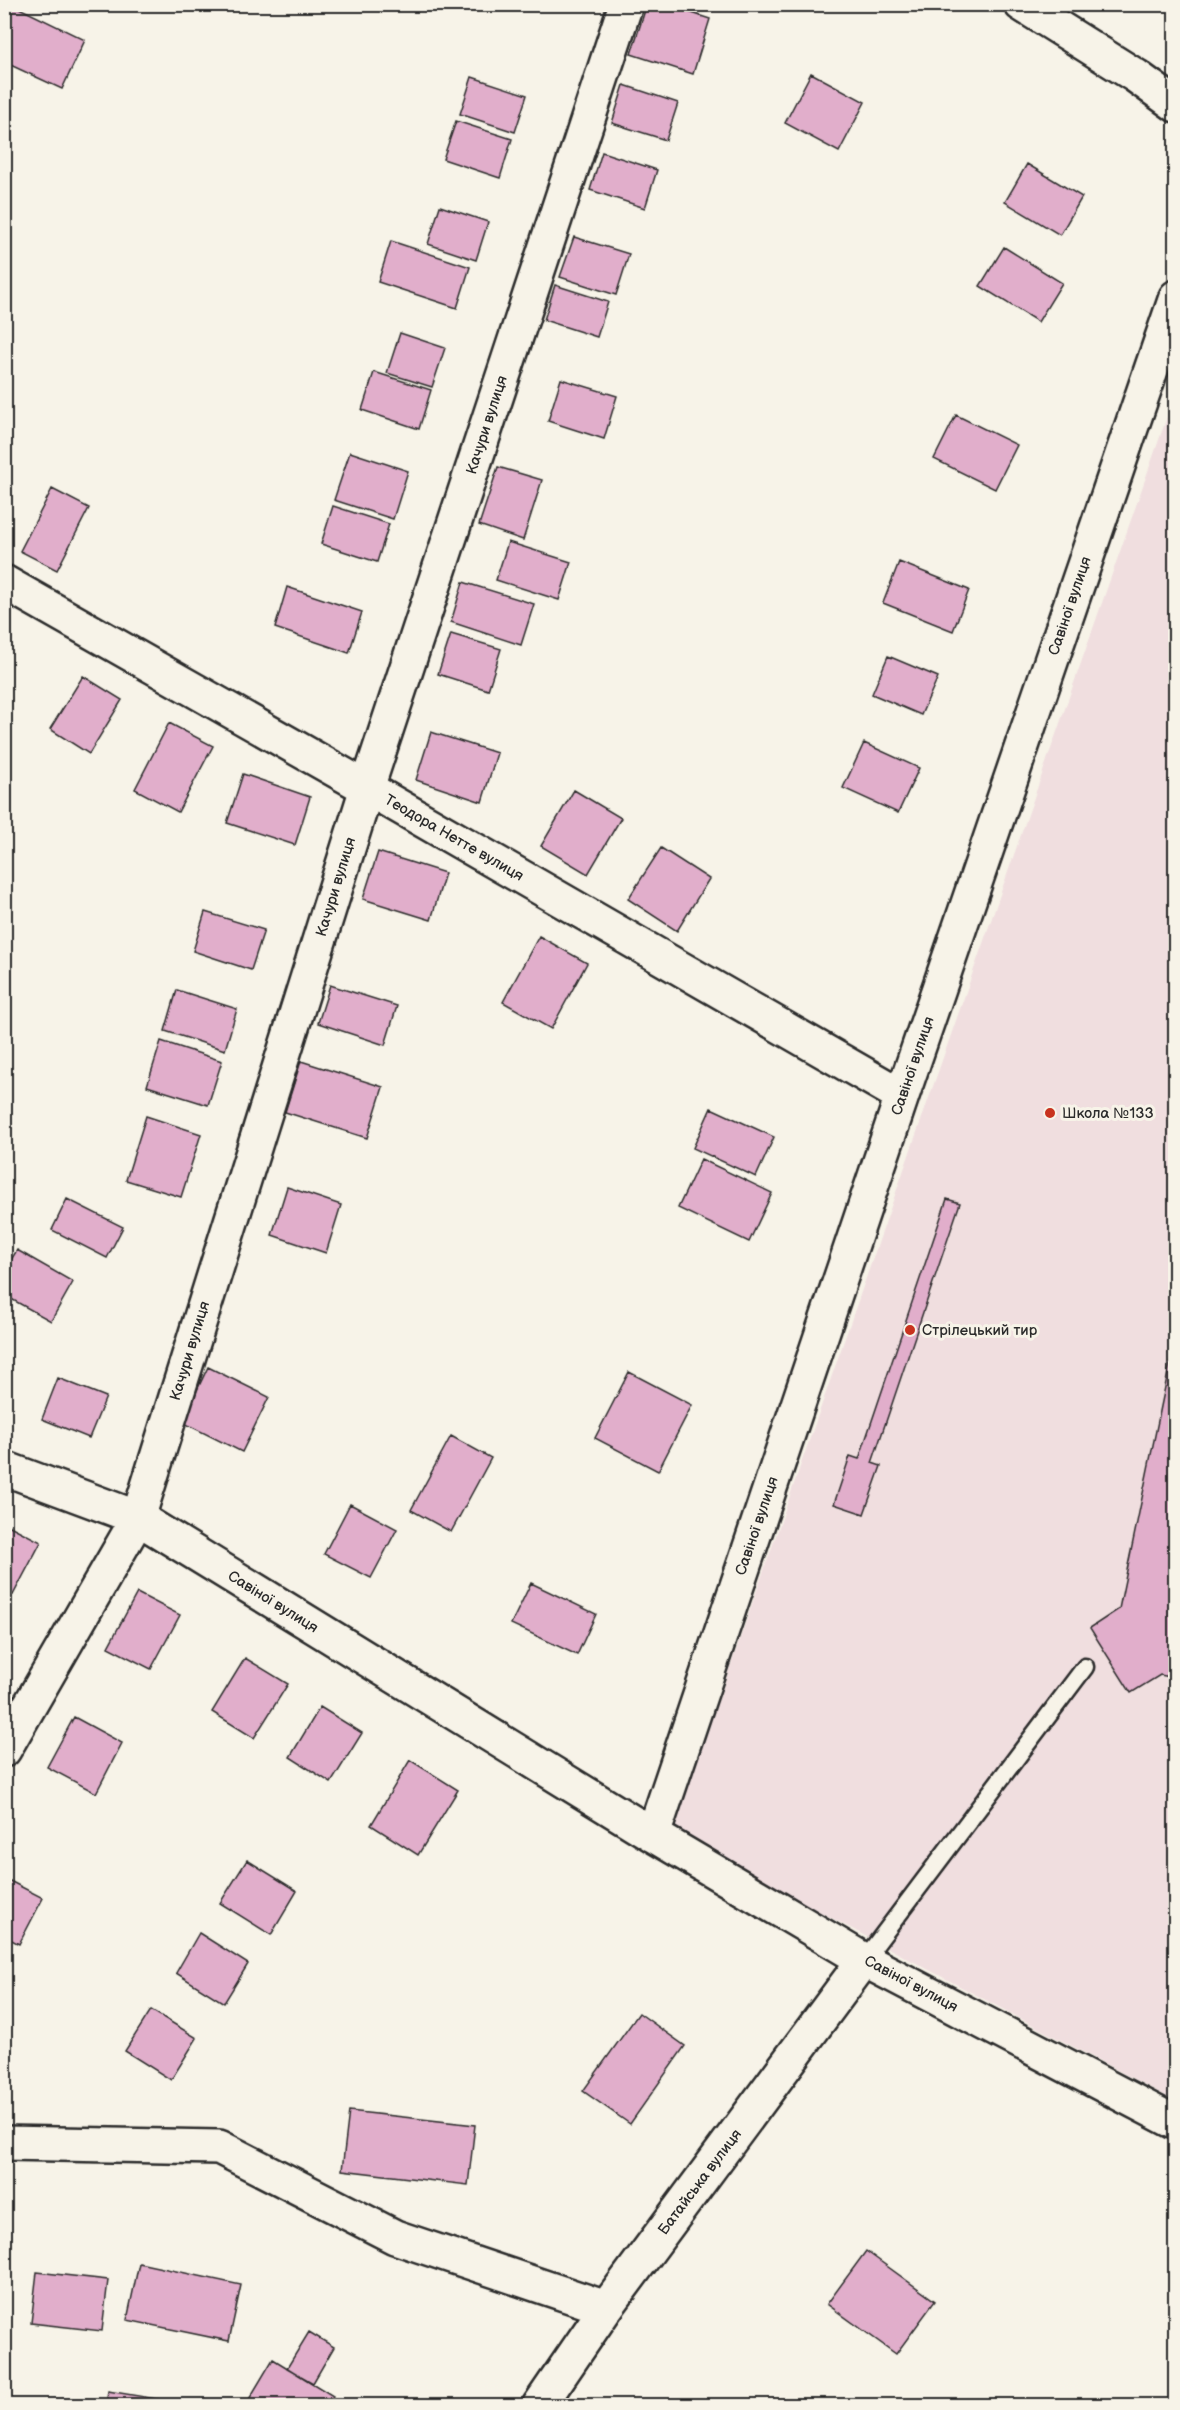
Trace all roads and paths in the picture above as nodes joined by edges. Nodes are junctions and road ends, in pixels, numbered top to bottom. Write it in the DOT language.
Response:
graph roads {
  1 [pos="626,4"];
  2 [pos="1020,4"];
  3 [pos="1176,105"];
  4 [pos="1176,297"];
  5 [pos="4,582"];
  6 [pos="367,788"];
  7 [pos="902,1096"];
  8 [pos="4,1468"];
  9 [pos="138,1518"];
  10 [pos="1085,1667"];
  11 [pos="4,1750"];
  12 [pos="653,1835"];
  13 [pos="864,1960"];
  14 [pos="1176,2123"];
  15 [pos="4,2143"];
  16 [pos="606,2308"];
  17 [pos="539,2406"];
  1 -- 6 [label="street, Качури вулиця"];
  2 -- 3 [label="street"];
  4 -- 7 [label="street, Савіної вулиця"];
  5 -- 6 [label="street, Теодора Нетте вулиця"];
  6 -- 7 [label="street, Теодора Нетте вулиця"];
  6 -- 9 [label="street, Качури вулиця"];
  7 -- 12 [label="street, Савіної вулиця"];
  8 -- 9 [label="street, Савіної вулиця"];
  9 -- 11 [label="street, Качури вулиця"];
  9 -- 12 [label="street, Савіної вулиця"];
  10 -- 13 [label="lane"];
  12 -- 13 [label="street, Савіної вулиця"];
  13 -- 14 [label="street, Савіної вулиця"];
  13 -- 16 [label="street, Батайська вулиця"];
  15 -- 16 [label="street"];
  16 -- 17 [label="street, Батайська вулиця"];
}
